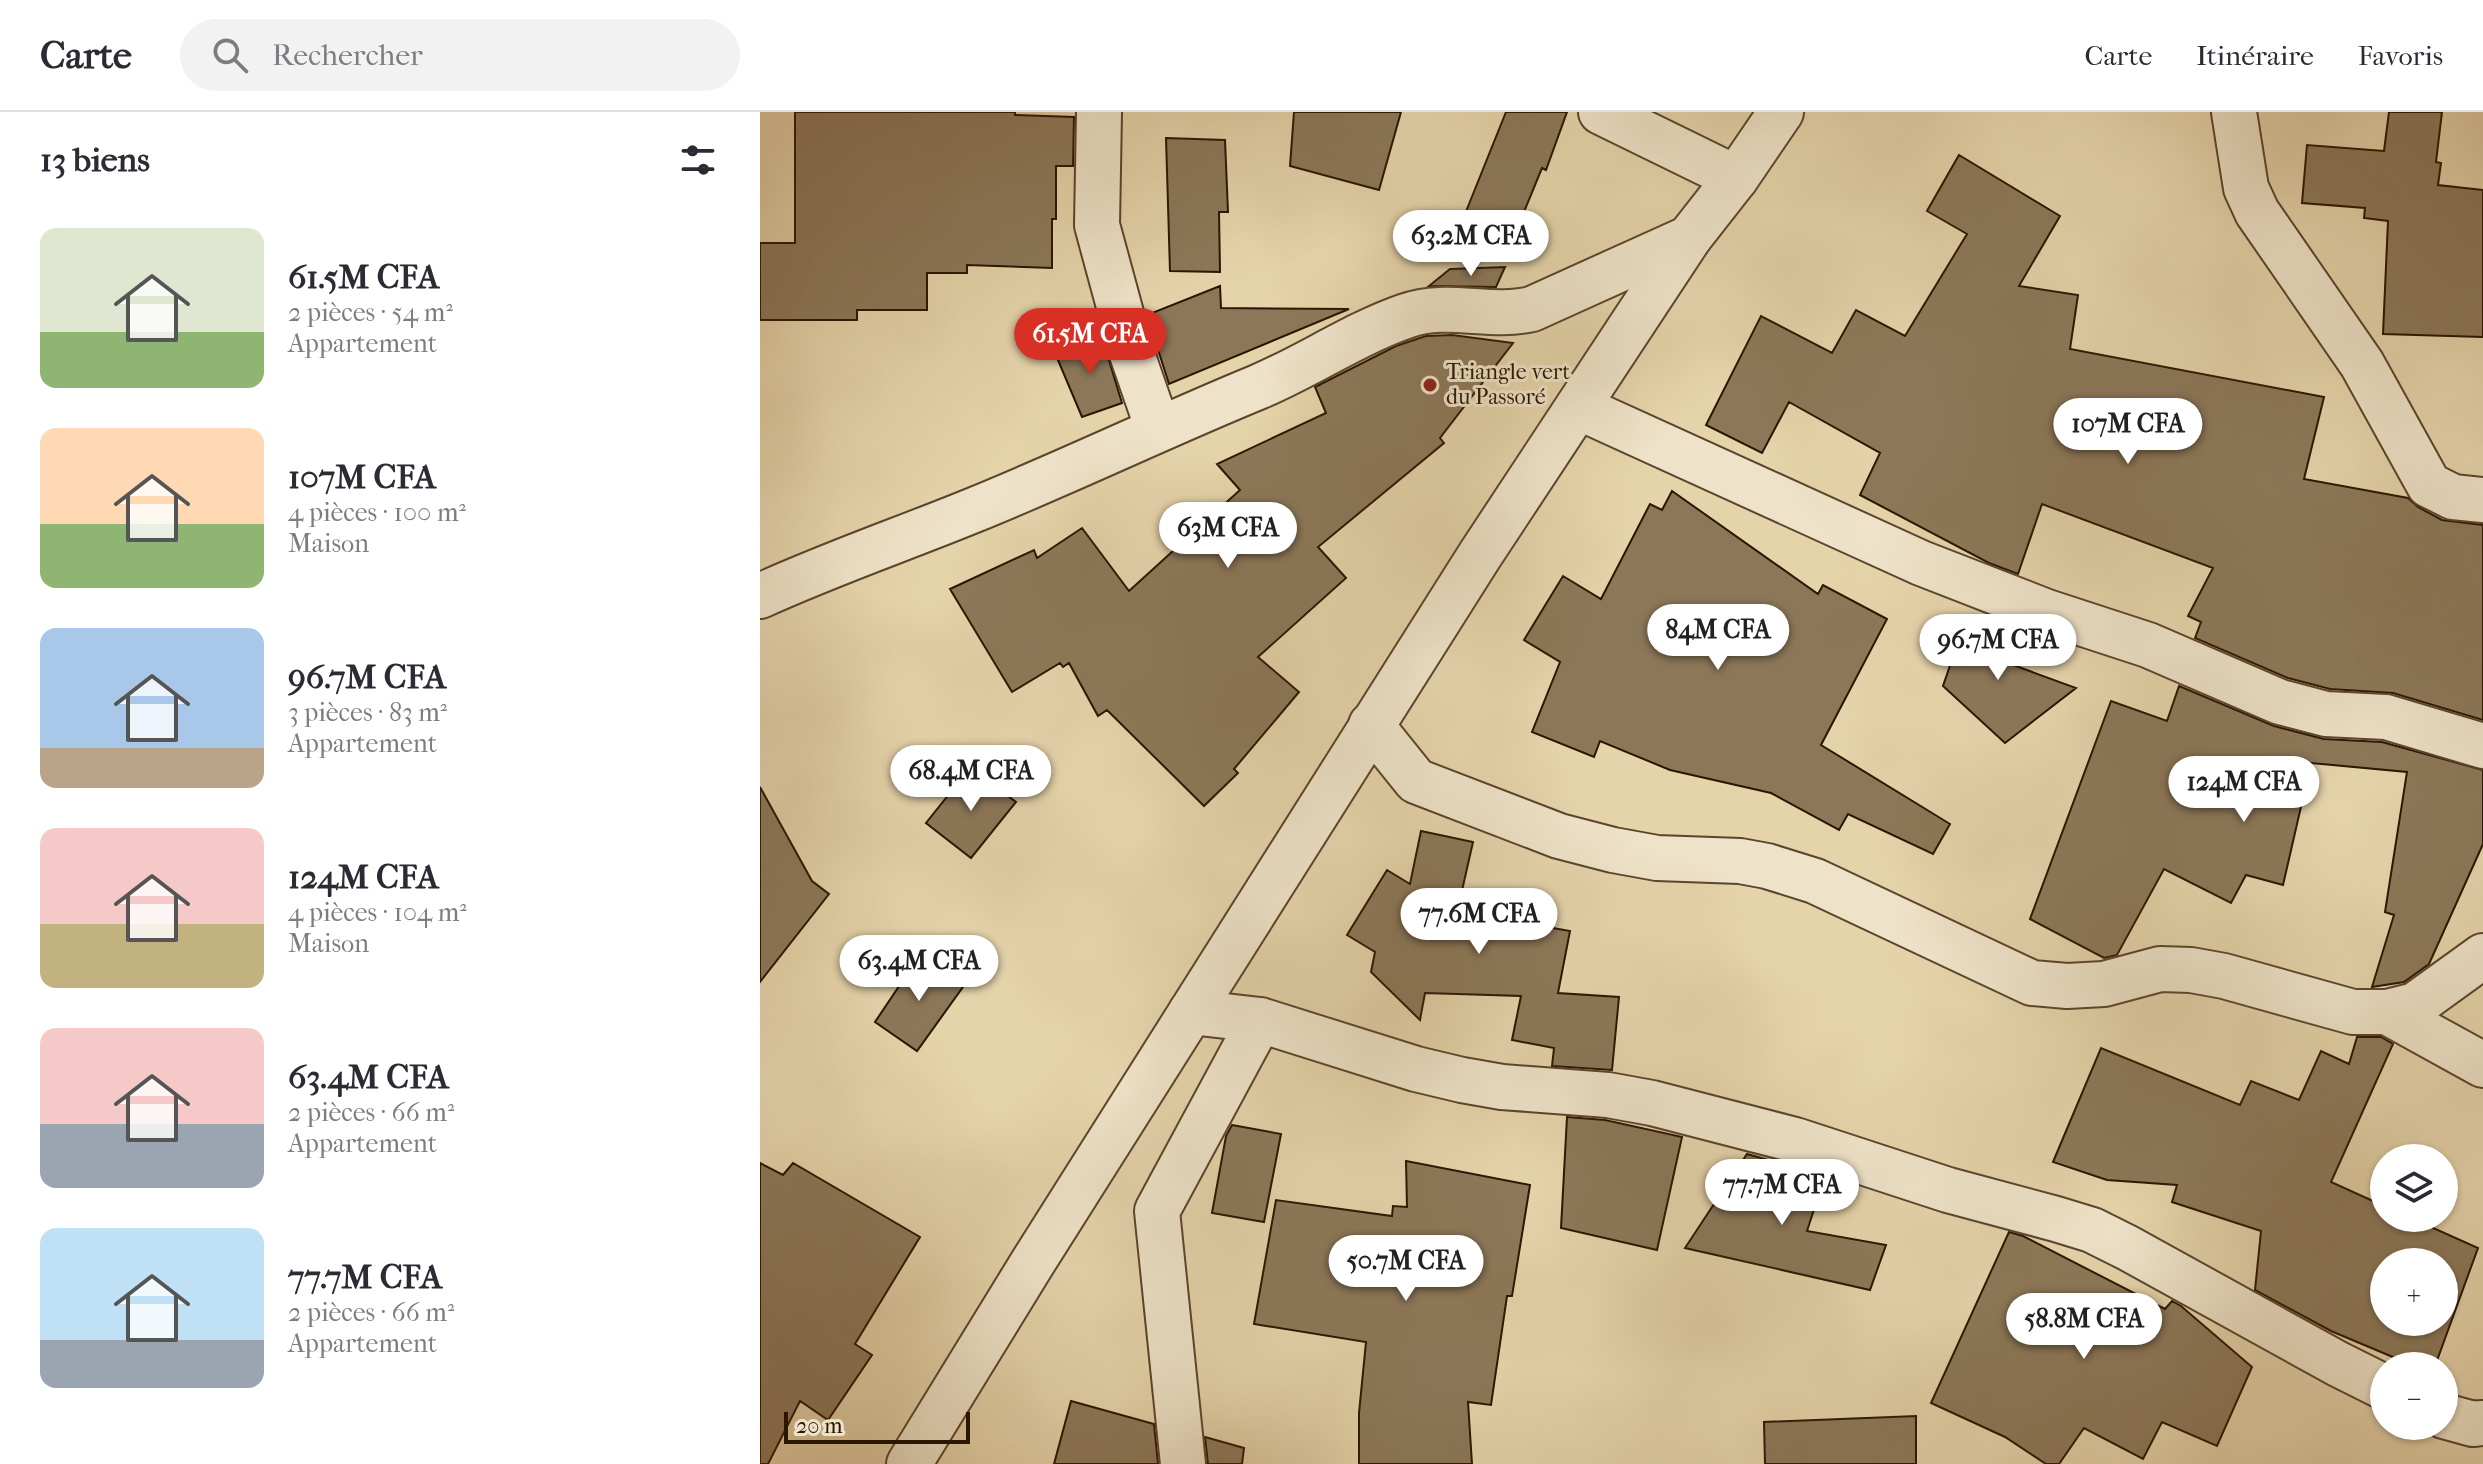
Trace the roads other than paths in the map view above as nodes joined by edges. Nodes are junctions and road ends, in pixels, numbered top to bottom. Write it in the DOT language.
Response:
graph roads {
  1 [pos="1099,112"];
  2 [pos="1601,112"];
  3 [pos="1781,112"];
  4 [pos="2234,112"];
  5 [pos="1736,178"];
  6 [pos="1689,238"];
  7 [pos="1578,407"];
  8 [pos="1158,429"];
  9 [pos="2483,500"];
  10 [pos="760,596"];
  11 [pos="1371,725"];
  12 [pos="2483,746"];
  13 [pos="2483,956"];
  14 [pos="1191,1012"];
  15 [pos="2387,1012"];
  16 [pos="1260,1020"];
  17 [pos="2483,1065"];
  18 [pos="2370,1379"];
  19 [pos="2458,1420"];
  20 [pos="2483,1423"];
  21 [pos="909,1464"];
  22 [pos="1183,1464"];
  1 -- 8 [label="street"];
  2 -- 5 [label="street"];
  3 -- 5 [label="street"];
  4 -- 9 [label="street"];
  5 -- 6 [label="street"];
  6 -- 7 [label="street"];
  6 -- 8 [label="street"];
  7 -- 11 [label="street"];
  7 -- 12 [label="street"];
  8 -- 10 [label="street"];
  11 -- 14 [label="street"];
  11 -- 15 [label="street"];
  13 -- 15 [label="street"];
  14 -- 16 [label="street"];
  14 -- 21 [label="street"];
  15 -- 17 [label="street"];
  16 -- 18 [label="street"];
  16 -- 22 [label="street"];
  19 -- 20 [label="street"];
}
